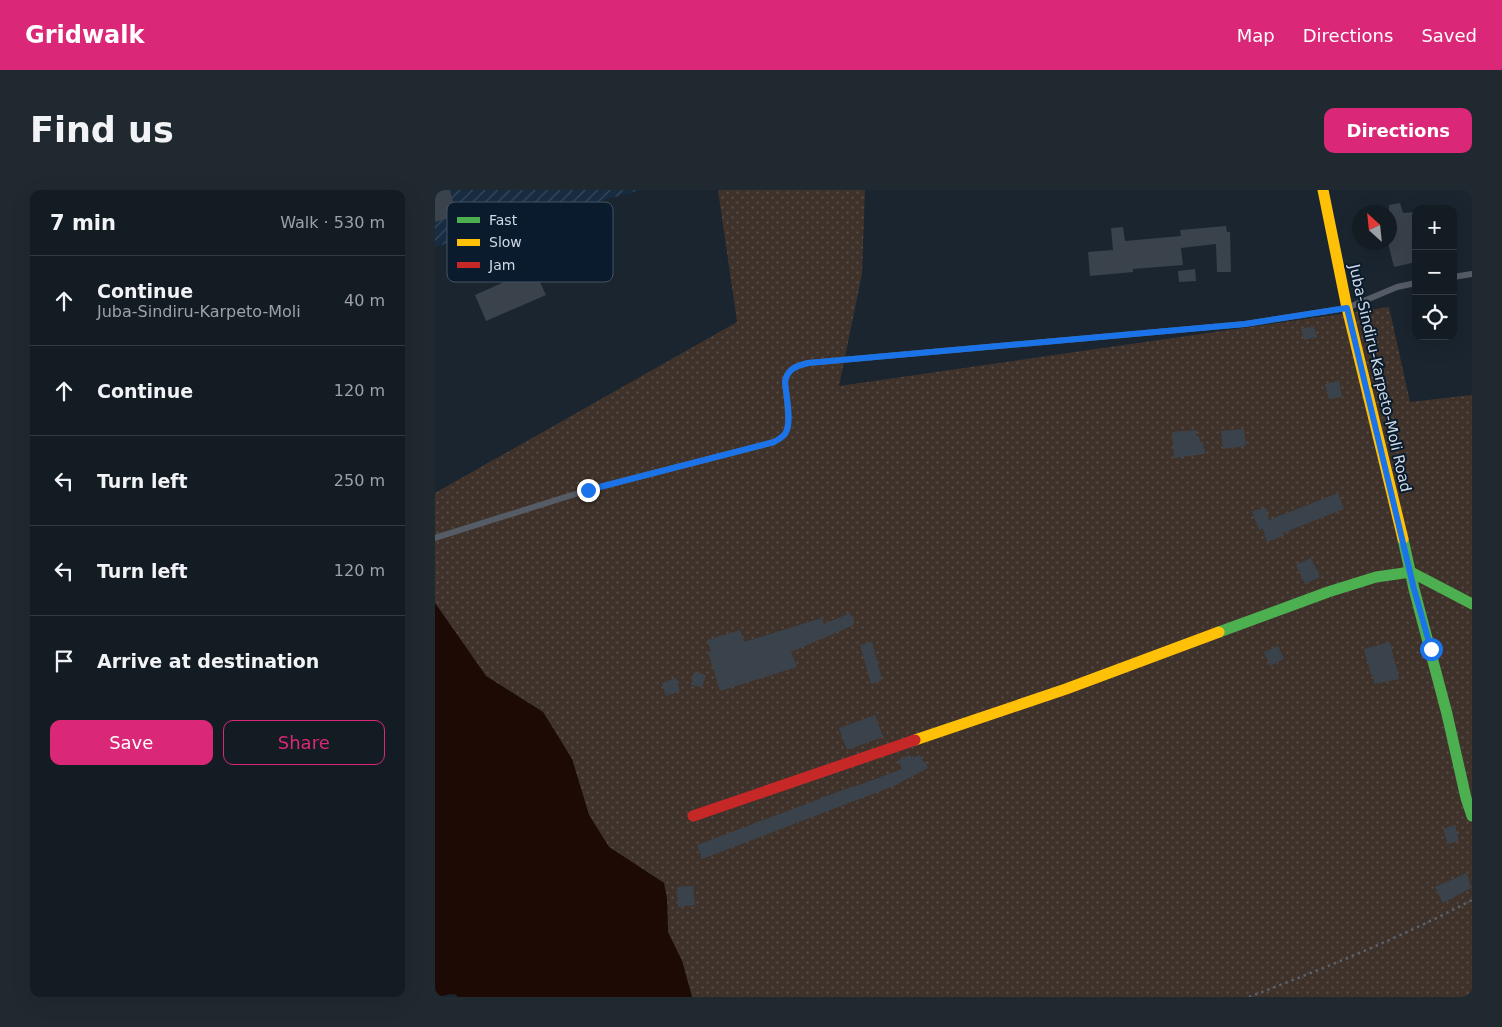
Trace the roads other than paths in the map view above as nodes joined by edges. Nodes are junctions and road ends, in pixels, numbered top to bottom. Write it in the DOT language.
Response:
graph roads {
  1 [pos="1323,190"];
  2 [pos="1472,274"];
  3 [pos="1457,276"];
  4 [pos="1412,284"];
  5 [pos="1347,308"];
  6 [pos="435,538"];
  7 [pos="1411,572"];
  8 [pos="1472,604"];
  9 [pos="693,816"];
  10 [pos="1472,816"];
  1 -- 5 [label="street, Juba-Sindiru-Karpeto-Moli Road"];
  2 -- 3 [label="lane"];
  4 -- 5 [label="lane"];
  5 -- 6 [label="lane"];
  5 -- 7 [label="street, Juba-Sindiru-Karpeto-Moli Road"];
  7 -- 8 [label="street"];
  7 -- 9 [label="street"];
  7 -- 10 [label="street, Juba-Sindiru-Karpeto-Moli Road"];
}
